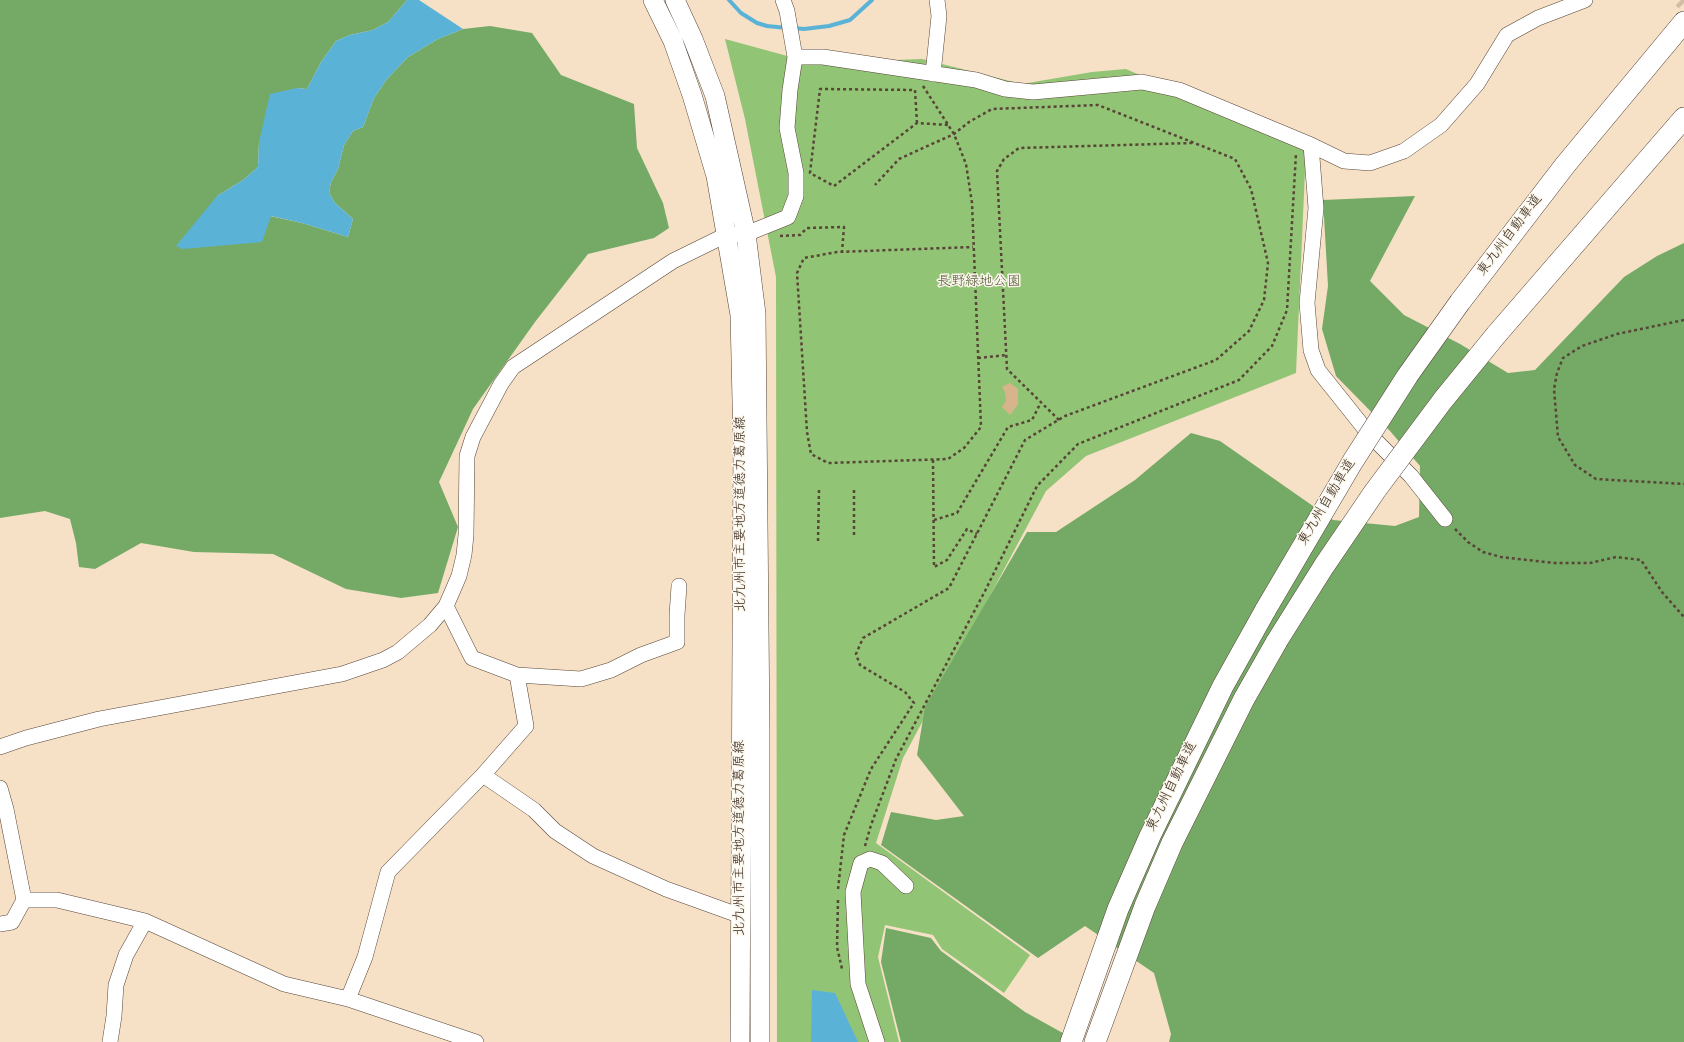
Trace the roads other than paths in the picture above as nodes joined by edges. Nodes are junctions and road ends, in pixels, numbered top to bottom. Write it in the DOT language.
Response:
graph roads {
  1 [pos="653,0"];
  2 [pos="675,0"];
  3 [pos="783,0"];
  4 [pos="937,0"];
  5 [pos="1586,0"];
  6 [pos="1684,22"];
  7 [pos="795,57"];
  8 [pos="933,74"];
  9 [pos="1684,118"];
  10 [pos="1311,144"];
  11 [pos="746,234"];
  12 [pos="726,235"];
  13 [pos="1445,520"];
  14 [pos="679,586"];
  15 [pos="446,606"];
  16 [pos="517,675"];
  17 [pos="0,747"];
  18 [pos="483,775"];
  19 [pos="0,788"];
  20 [pos="906,886"];
  21 [pos="24,900"];
  22 [pos="740,916"];
  23 [pos="145,921"];
  24 [pos="0,924"];
  25 [pos="348,999"];
  26 [pos="110,1042"];
  27 [pos="476,1042"];
  28 [pos="740,1042"];
  29 [pos="760,1042"];
  30 [pos="877,1042"];
  31 [pos="1070,1042"];
  32 [pos="1095,1042"];
  1 -- 12 [label="main road, 北九州市主要地方道徳力葛原線"];
  2 -- 11 [label="main road, 北九州市主要地方道徳力葛原線"];
  3 -- 7 [label="street"];
  4 -- 8 [label="street"];
  5 -- 10 [label="street"];
  6 -- 31 [label="highway, 東九州自動車道, bridge"];
  7 -- 8 [label="street"];
  7 -- 11 [label="street"];
  8 -- 10 [label="street"];
  9 -- 32 [label="highway, 東九州自動車道, bridge"];
  10 -- 13 [label="street"];
  11 -- 12 [label="street"];
  11 -- 29 [label="main road, 北九州市主要地方道徳力葛原線"];
  12 -- 15 [label="street"];
  12 -- 22 [label="main road, 北九州市主要地方道徳力葛原線"];
  14 -- 16 [label="street"];
  15 -- 16 [label="street"];
  15 -- 17 [label="street"];
  16 -- 18 [label="street"];
  18 -- 22 [label="street"];
  18 -- 25 [label="street"];
  19 -- 21 [label="street"];
  20 -- 30 [label="street"];
  21 -- 23 [label="street"];
  21 -- 24 [label="street"];
  22 -- 28 [label="main road, 北九州市主要地方道徳力葛原線"];
  23 -- 25 [label="street"];
  23 -- 26 [label="street"];
  25 -- 27 [label="street"];
}
